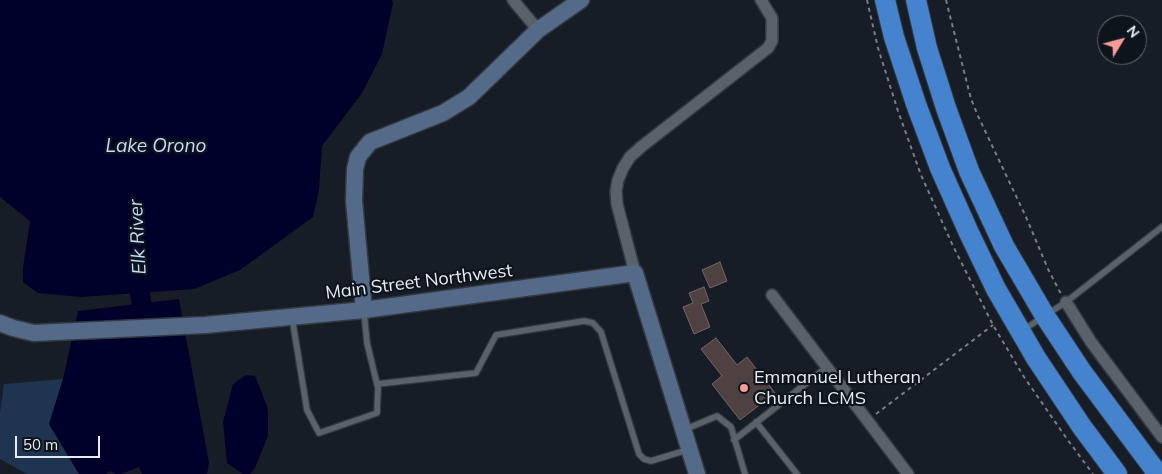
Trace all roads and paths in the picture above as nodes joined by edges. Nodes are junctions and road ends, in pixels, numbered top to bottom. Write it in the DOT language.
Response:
graph roads {
  1 [pos="514,0"];
  2 [pos="581,0"];
  3 [pos="761,0"];
  4 [pos="885,0"];
  5 [pos="916,0"];
  6 [pos="946,0"];
  7 [pos="538,30"];
  8 [pos="1162,227"];
  9 [pos="634,273"];
  10 [pos="772,295"];
  11 [pos="1066,302"];
  12 [pos="364,310"];
  13 [pos="1045,316"];
  14 [pos="292,317"];
  15 [pos="0,322"];
  16 [pos="994,325"];
  17 [pos="1021,331"];
  18 [pos="827,367"];
  19 [pos="377,384"];
  20 [pos="868,420"];
  21 [pos="756,422"];
  22 [pos="684,430"];
  23 [pos="1162,437"];
  24 [pos="734,440"];
  25 [pos="690,449"];
  26 [pos="697,474"];
  27 [pos="744,474"];
  28 [pos="797,474"];
  29 [pos="908,474"];
  30 [pos="1118,474"];
  31 [pos="1158,474"];
  1 -- 7 [label="street"];
  2 -- 7 [label="street"];
  3 -- 9 [label="street"];
  4 -- 17 [label="highway"];
  5 -- 13 [label="highway"];
  6 -- 11 [label="path"];
  7 -- 12 [label="street"];
  8 -- 11 [label="lane"];
  9 -- 12 [label="street, Main Street Northwest"];
  9 -- 22 [label="street"];
  10 -- 18 [label="street"];
  11 -- 13 [label="lane"];
  11 -- 23 [label="street"];
  12 -- 14 [label="street, Main Street Northwest"];
  12 -- 19 [label="lane"];
  13 -- 17 [label="lane"];
  13 -- 31 [label="highway"];
  14 -- 15 [label="street, Main Street Northwest"];
  14 -- 19 [label="lane"];
  16 -- 20 [label="path"];
  17 -- 30 [label="highway"];
  18 -- 20 [label="street"];
  18 -- 21 [label="lane"];
  19 -- 25 [label="lane"];
  20 -- 29 [label="street"];
  21 -- 24 [label="lane"];
  21 -- 28 [label="lane"];
  22 -- 24 [label="lane"];
  22 -- 25 [label="street"];
  24 -- 27 [label="lane"];
  25 -- 26 [label="street"];
}
